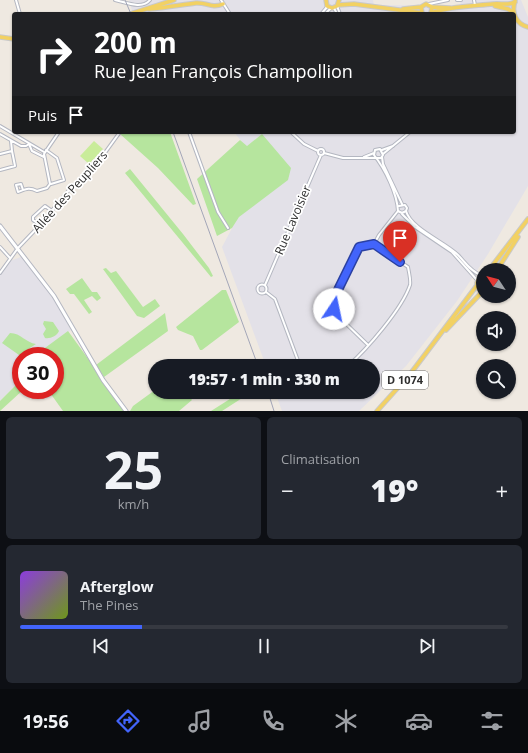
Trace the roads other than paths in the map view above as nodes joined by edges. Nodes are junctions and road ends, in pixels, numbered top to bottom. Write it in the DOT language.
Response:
graph roads {
  1 [pos="16,0"];
  2 [pos="115,0"];
  3 [pos="150,0"];
  4 [pos="174,0"];
  5 [pos="179,0"];
  6 [pos="325,0"];
  7 [pos="340,0"];
  8 [pos="448,0"];
  9 [pos="457,0"];
  10 [pos="461,0"];
  11 [pos="474,0"];
  12 [pos="515,1"];
  13 [pos="222,2"];
  14 [pos="354,4"];
  15 [pos="490,5"];
  16 [pos="333,6"];
  17 [pos="430,6"];
  18 [pos="475,6"];
  19 [pos="422,7"];
  20 [pos="457,8"];
  21 [pos="149,9"];
  22 [pos="398,10"];
  23 [pos="19,12"];
  24 [pos="136,12"];
  25 [pos="141,12"];
  26 [pos="229,12"];
  27 [pos="324,12"];
  28 [pos="327,12"];
  29 [pos="338,12"];
  30 [pos="338,12"];
  31 [pos="410,12"];
  32 [pos="422,12"];
  33 [pos="431,12"];
  34 [pos="440,12"];
  35 [pos="514,12"];
  36 [pos="516,17"];
  37 [pos="528,27"];
  38 [pos="0,36"];
  39 [pos="12,38"];
  40 [pos="0,127"];
  41 [pos="0,134"];
  42 [pos="57,134"];
  43 [pos="119,134"];
  44 [pos="190,134"];
  45 [pos="293,134"];
  46 [pos="408,134"];
  47 [pos="11,141"];
  48 [pos="29,144"];
  49 [pos="396,145"];
  50 [pos="381,150"];
  51 [pos="12,151"];
  52 [pos="318,151"];
  53 [pos="44,153"];
  54 [pos="324,153"];
  55 [pos="374,153"];
  56 [pos="0,154"];
  57 [pos="321,155"];
  58 [pos="382,156"];
  59 [pos="361,158"];
  60 [pos="377,158"];
  61 [pos="0,170"];
  62 [pos="50,184"];
  63 [pos="23,190"];
  64 [pos="402,204"];
  65 [pos="399,206"];
  66 [pos="52,211"];
  67 [pos="406,211"];
  68 [pos="400,212"];
  69 [pos="528,219"];
  70 [pos="528,222"];
  71 [pos="40,225"];
  72 [pos="0,226"];
  73 [pos="228,228"];
  74 [pos="374,244"];
  75 [pos="1,249"];
  76 [pos="18,249"];
  77 [pos="10,258"];
  78 [pos="494,263"];
  79 [pos="502,263"];
  80 [pos="0,273"];
  81 [pos="476,273"];
  82 [pos="476,281"];
  83 [pos="265,285"];
  84 [pos="476,286"];
  85 [pos="266,292"];
  86 [pos="476,298"];
  87 [pos="368,345"];
  88 [pos="431,348"];
  89 [pos="297,359"];
  90 [pos="355,359"];
  91 [pos="126,411"];
  92 [pos="377,411"];
  1 -- 23 [label="street"];
  2 -- 3 [label="street"];
  4 -- 24 [label="main road"];
  5 -- 21 [label="main road"];
  6 -- 16 [label="main road"];
  7 -- 14 [label="main road"];
  7 -- 16 [label="main road"];
  8 -- 17 [label="street"];
  9 -- 10 [label="street"];
  11 -- 18 [label="street"];
  12 -- 15 [label="main road"];
  12 -- 35 [label="main road"];
  13 -- 21 [label="main road"];
  13 -- 26 [label="street"];
  14 -- 16 [label="main road"];
  14 -- 22 [label="main road"];
  15 -- 18 [label="main road"];
  15 -- 35 [label="main road"];
  16 -- 27 [label="street"];
  16 -- 28 [label="street"];
  16 -- 29 [label="street"];
  16 -- 30 [label="street"];
  17 -- 19 [label="main road"];
  17 -- 20 [label="main road"];
  17 -- 33 [label="main road"];
  18 -- 20 [label="main road"];
  19 -- 22 [label="main road"];
  19 -- 32 [label="main road"];
  20 -- 34 [label="main road"];
  21 -- 25 [label="main road"];
  22 -- 31 [label="main road"];
  36 -- 37 [label="main road"];
  38 -- 39 [label="main road"];
  40 -- 48 [label="street"];
  41 -- 47 [label="street"];
  42 -- 53 [label="street"];
  43 -- 66 [label="street, Allée des Peupliers"];
  44 -- 73 [label="street"];
  45 -- 52 [label="street"];
  46 -- 49 [label="street"];
  47 -- 48 [label="street"];
  47 -- 51 [label="street"];
  48 -- 53 [label="street"];
  48 -- 53 [label="street"];
  49 -- 50 [label="street"];
  49 -- 58 [label="street"];
  50 -- 55 [label="street"];
  50 -- 58 [label="street"];
  51 -- 56 [label="street"];
  51 -- 61 [label="street"];
  52 -- 54 [label="street"];
  52 -- 57 [label="street"];
  53 -- 62 [label="street"];
  53 -- 62 [label="street"];
  54 -- 57 [label="street"];
  54 -- 59 [label="street"];
  55 -- 59 [label="street"];
  55 -- 60 [label="street"];
  57 -- 83 [label="street, Rue Lavoisier"];
  58 -- 60 [label="street"];
  58 -- 64 [label="street"];
  59 -- 60 [label="street"];
  60 -- 65 [label="street"];
  62 -- 63 [label="street"];
  64 -- 65 [label="street"];
  64 -- 67 [label="street"];
  65 -- 68 [label="street"];
  66 -- 71 [label="street, Allée des Peupliers"];
  66 -- 71 [label="street"];
  67 -- 68 [label="street"];
  67 -- 81 [label="street"];
  68 -- 74 [label="street"];
  68 -- 82 [label="street"];
  69 -- 78 [label="main road"];
  70 -- 79 [label="main road"];
  71 -- 76 [label="street, Allée des Peupliers"];
  72 -- 76 [label="main road"];
  74 -- 87 [label="street"];
  74 -- 87 [label="street"];
  75 -- 77 [label="street"];
  76 -- 77 [label="street, Allée des Peupliers"];
  76 -- 91 [label="main road"];
  77 -- 80 [label="street, Allée des Peupliers"];
  83 -- 85 [label="street"];
  83 -- 85 [label="street"];
  84 -- 88 [label="main road, D 1074"];
  85 -- 89 [label="street"];
  86 -- 88 [label="main road, D 1074"];
  87 -- 90 [label="street"];
  88 -- 92 [label="main road, D 1074"];
}
